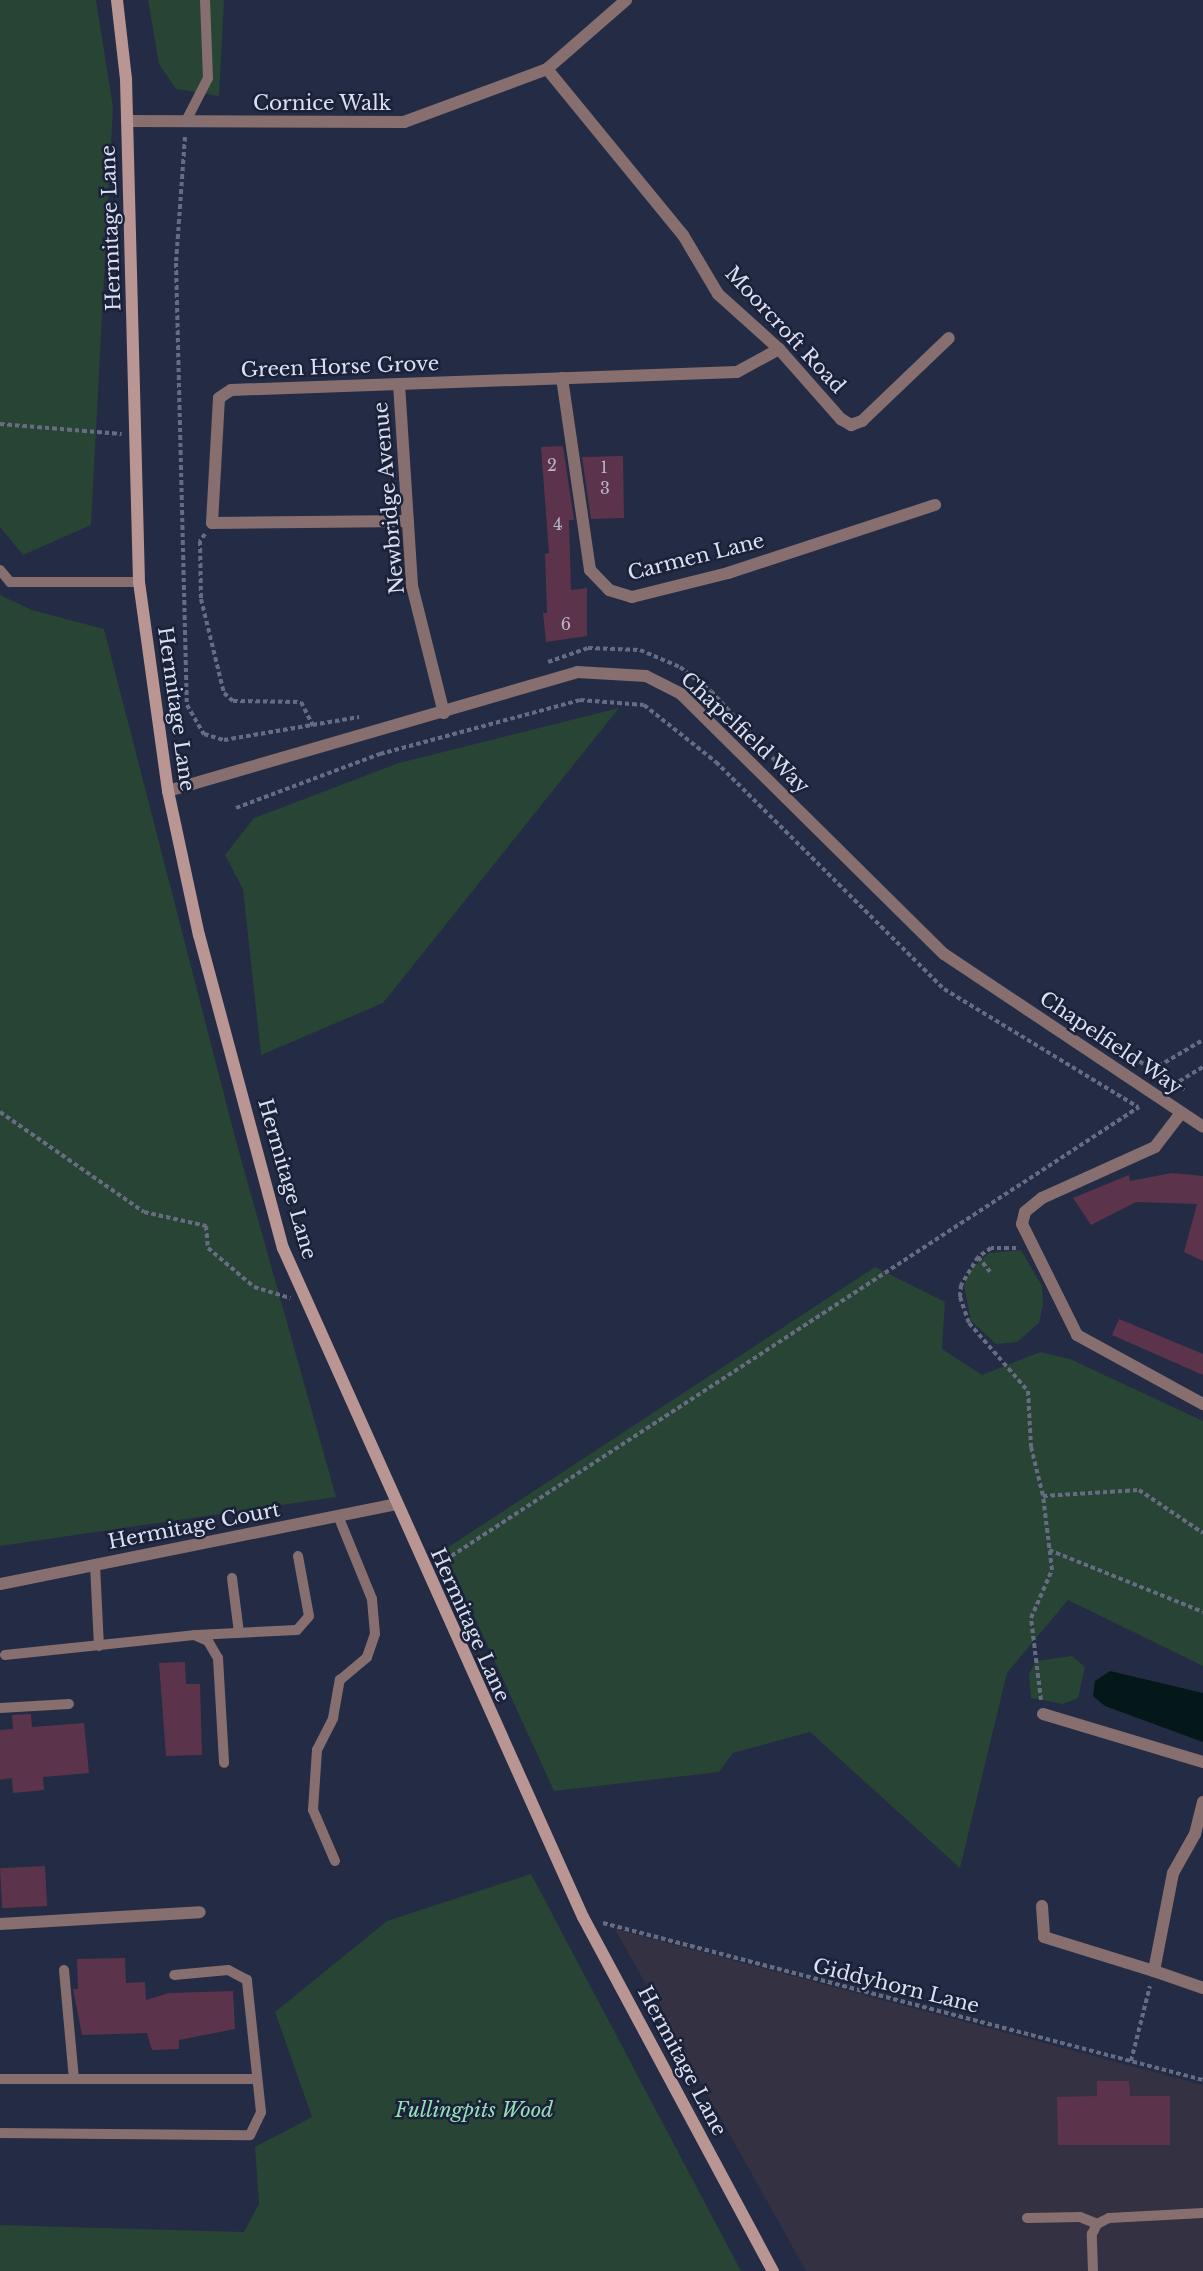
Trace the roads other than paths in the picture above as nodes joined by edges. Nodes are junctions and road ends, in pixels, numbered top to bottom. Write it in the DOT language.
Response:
graph roads {
  1 [pos="117,0"];
  2 [pos="205,0"];
  3 [pos="626,0"];
  4 [pos="547,69"];
  5 [pos="127,121"];
  6 [pos="186,121"];
  7 [pos="949,338"];
  8 [pos="779,349"];
  9 [pos="562,378"];
  10 [pos="399,384"];
  11 [pos="935,505"];
  12 [pos="408,521"];
  13 [pos="0,570"];
  14 [pos="139,582"];
  15 [pos="444,713"];
  16 [pos="168,791"];
  17 [pos="1181,1113"];
  18 [pos="1203,1127"];
  19 [pos="1203,1404"];
  20 [pos="395,1504"];
  21 [pos="339,1518"];
  22 [pos="298,1556"];
  23 [pos="95,1565"];
  24 [pos="232,1578"];
  25 [pos="0,1584"];
  26 [pos="239,1633"];
  27 [pos="194,1635"];
  28 [pos="99,1646"];
  29 [pos="5,1655"];
  30 [pos="69,1704"];
  31 [pos="0,1708"];
  32 [pos="1043,1714"];
  33 [pos="1203,1762"];
  34 [pos="224,1763"];
  35 [pos="1203,1802"];
  36 [pos="335,1861"];
  37 [pos="1042,1906"];
  38 [pos="200,1912"];
  39 [pos="0,1924"];
  40 [pos="64,1970"];
  41 [pos="1154,1971"];
  42 [pos="174,1975"];
  43 [pos="1203,1988"];
  44 [pos="0,2079"];
  45 [pos="74,2079"];
  46 [pos="257,2079"];
  47 [pos="0,2133"];
  48 [pos="1203,2212"];
  49 [pos="1027,2218"];
  50 [pos="1097,2224"];
  51 [pos="773,2271"];
  52 [pos="1093,2271"];
  1 -- 5 [label="main road, Hermitage Lane"];
  2 -- 6 [label="lane"];
  3 -- 4 [label="street, Cornice Walk"];
  4 -- 6 [label="street, Cornice Walk"];
  4 -- 8 [label="street, Moorcroft Road"];
  5 -- 6 [label="street, Cornice Walk"];
  5 -- 14 [label="main road, Hermitage Lane"];
  7 -- 8 [label="street, Moorcroft Road"];
  8 -- 9 [label="street, Green Horse Grove"];
  9 -- 10 [label="street, Green Horse Grove"];
  9 -- 11 [label="street, Carmen Lane"];
  10 -- 12 [label="street, Newbridge Avenue"];
  10 -- 12 [label="street, Green Horse Grove"];
  12 -- 15 [label="street, Newbridge Avenue"];
  13 -- 14 [label="lane"];
  14 -- 16 [label="main road, Hermitage Lane"];
  15 -- 16 [label="street, Chapelfield Way"];
  15 -- 17 [label="street, Chapelfield Way"];
  16 -- 20 [label="main road, Hermitage Lane"];
  17 -- 18 [label="street, Chapelfield Way"];
  17 -- 19 [label="street"];
  20 -- 21 [label="street, Hermitage Court"];
  20 -- 51 [label="main road, Hermitage Lane"];
  21 -- 23 [label="street, Hermitage Court"];
  21 -- 36 [label="lane"];
  22 -- 26 [label="lane"];
  23 -- 25 [label="street, Hermitage Court"];
  23 -- 28 [label="lane"];
  24 -- 26 [label="lane"];
  26 -- 27 [label="lane"];
  27 -- 28 [label="lane"];
  27 -- 34 [label="lane"];
  28 -- 29 [label="lane"];
  30 -- 31 [label="lane"];
  32 -- 33 [label="street"];
  35 -- 41 [label="street"];
  37 -- 41 [label="street"];
  38 -- 39 [label="street"];
  40 -- 45 [label="lane"];
  41 -- 43 [label="street"];
  42 -- 46 [label="lane"];
  44 -- 45 [label="lane"];
  45 -- 46 [label="lane"];
  46 -- 47 [label="lane"];
  48 -- 50 [label="lane"];
  49 -- 50 [label="lane"];
  50 -- 52 [label="lane"];
}
